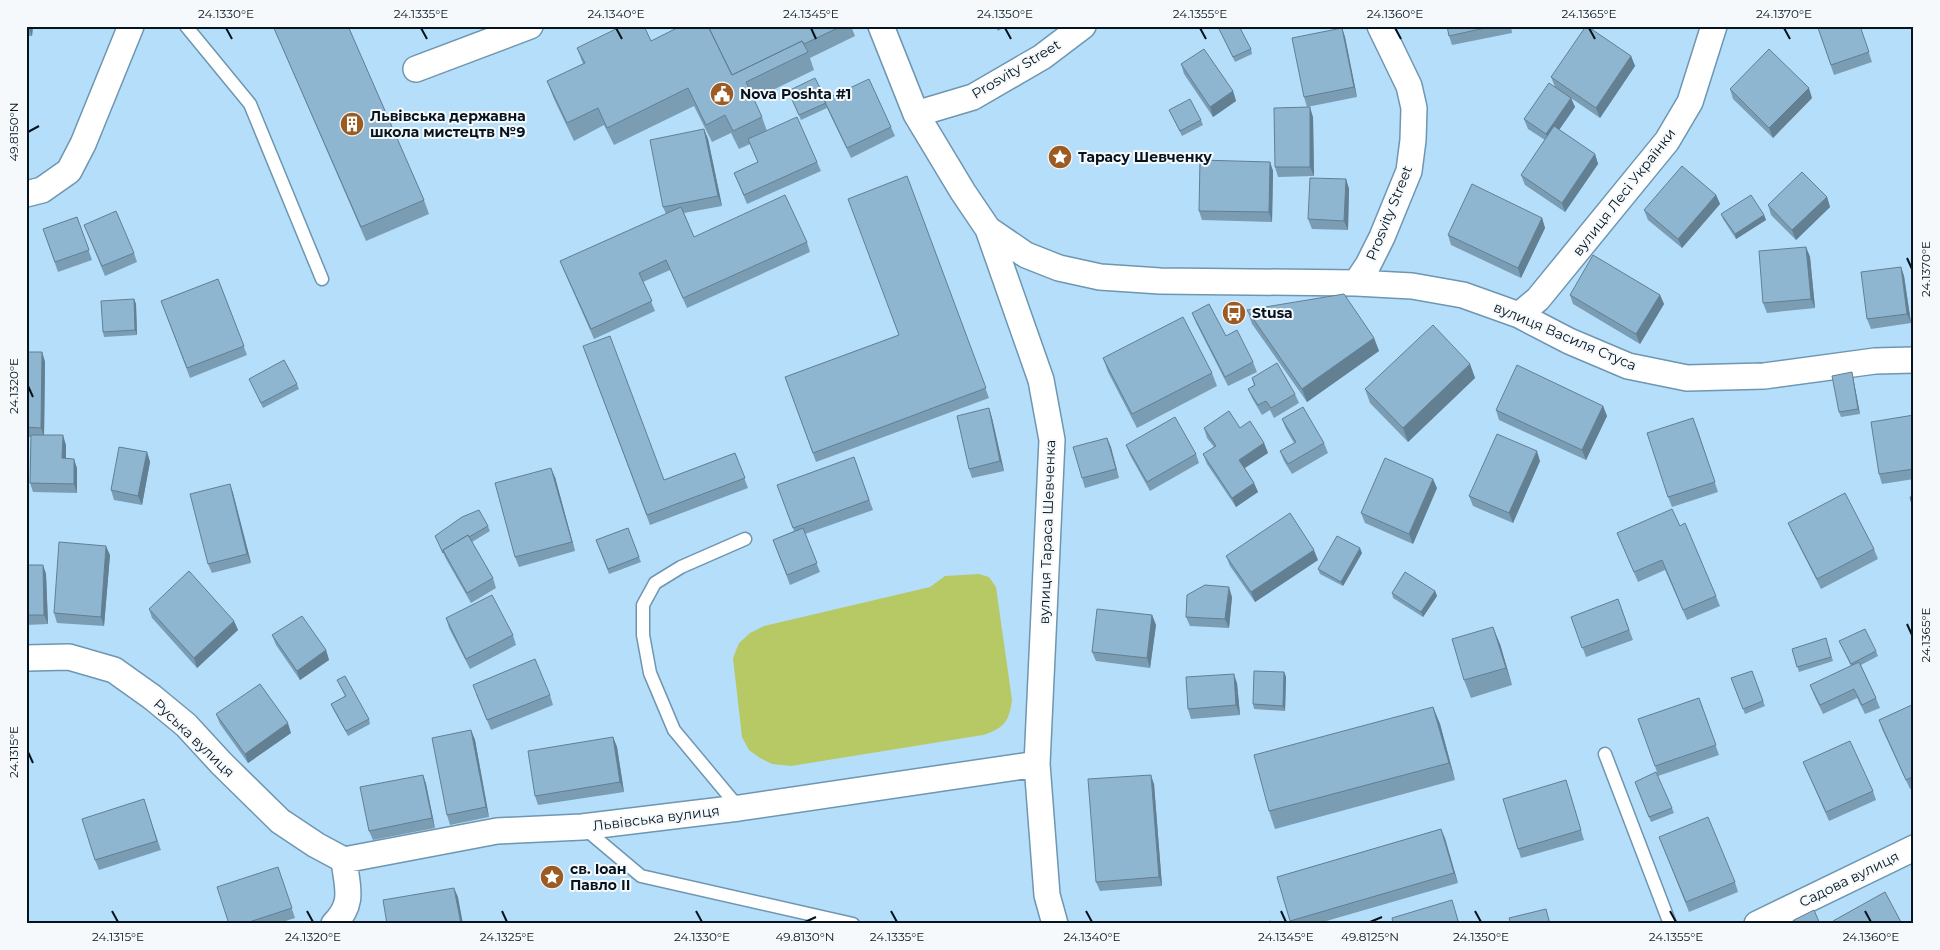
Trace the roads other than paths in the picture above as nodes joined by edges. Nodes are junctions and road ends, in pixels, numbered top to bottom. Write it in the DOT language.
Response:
graph roads {
  1 [pos="131,26"];
  2 [pos="186,26"];
  3 [pos="530,26"];
  4 [pos="881,26"];
  5 [pos="1083,26"];
  6 [pos="1380,26"];
  7 [pos="1714,26"];
  8 [pos="416,69"];
  9 [pos="916,114"];
  10 [pos="26,194"];
  11 [pos="988,229"];
  12 [pos="322,279"];
  13 [pos="1356,283"];
  14 [pos="1519,315"];
  15 [pos="1914,360"];
  16 [pos="745,539"];
  17 [pos="26,658"];
  18 [pos="1605,754"];
  19 [pos="1037,764"];
  20 [pos="739,808"];
  21 [pos="582,827"];
  22 [pos="1914,848"];
  23 [pos="344,860"];
  24 [pos="334,924"];
  25 [pos="854,924"];
  26 [pos="1055,924"];
  27 [pos="1670,924"];
  28 [pos="1757,924"];
  1 -- 10 [label="street"];
  2 -- 12 [label="lane"];
  3 -- 8 [label="street"];
  4 -- 9 [label="street, вулиця Тараса Шевченка"];
  5 -- 9 [label="street, Prosvity Street"];
  6 -- 13 [label="street, Prosvity Street"];
  7 -- 14 [label="street, вулиця Лесі Українки"];
  9 -- 11 [label="street, вулиця Тараса Шевченка"];
  11 -- 13 [label="street, вулиця Василя Стуса"];
  11 -- 19 [label="street, вулиця Тараса Шевченка"];
  13 -- 14 [label="street, вулиця Василя Стуса"];
  14 -- 15 [label="street, вулиця Василя Стуса"];
  16 -- 20 [label="lane"];
  17 -- 23 [label="street, Руська вулиця"];
  18 -- 27 [label="lane"];
  19 -- 20 [label="street, Львівська вулиця"];
  19 -- 26 [label="street, вулиця Тараса Шевченка"];
  20 -- 21 [label="street, Львівська вулиця"];
  21 -- 23 [label="street, Львівська вулиця"];
  21 -- 25 [label="lane"];
  22 -- 28 [label="street, Садова вулиця"];
  23 -- 24 [label="street"];
}
